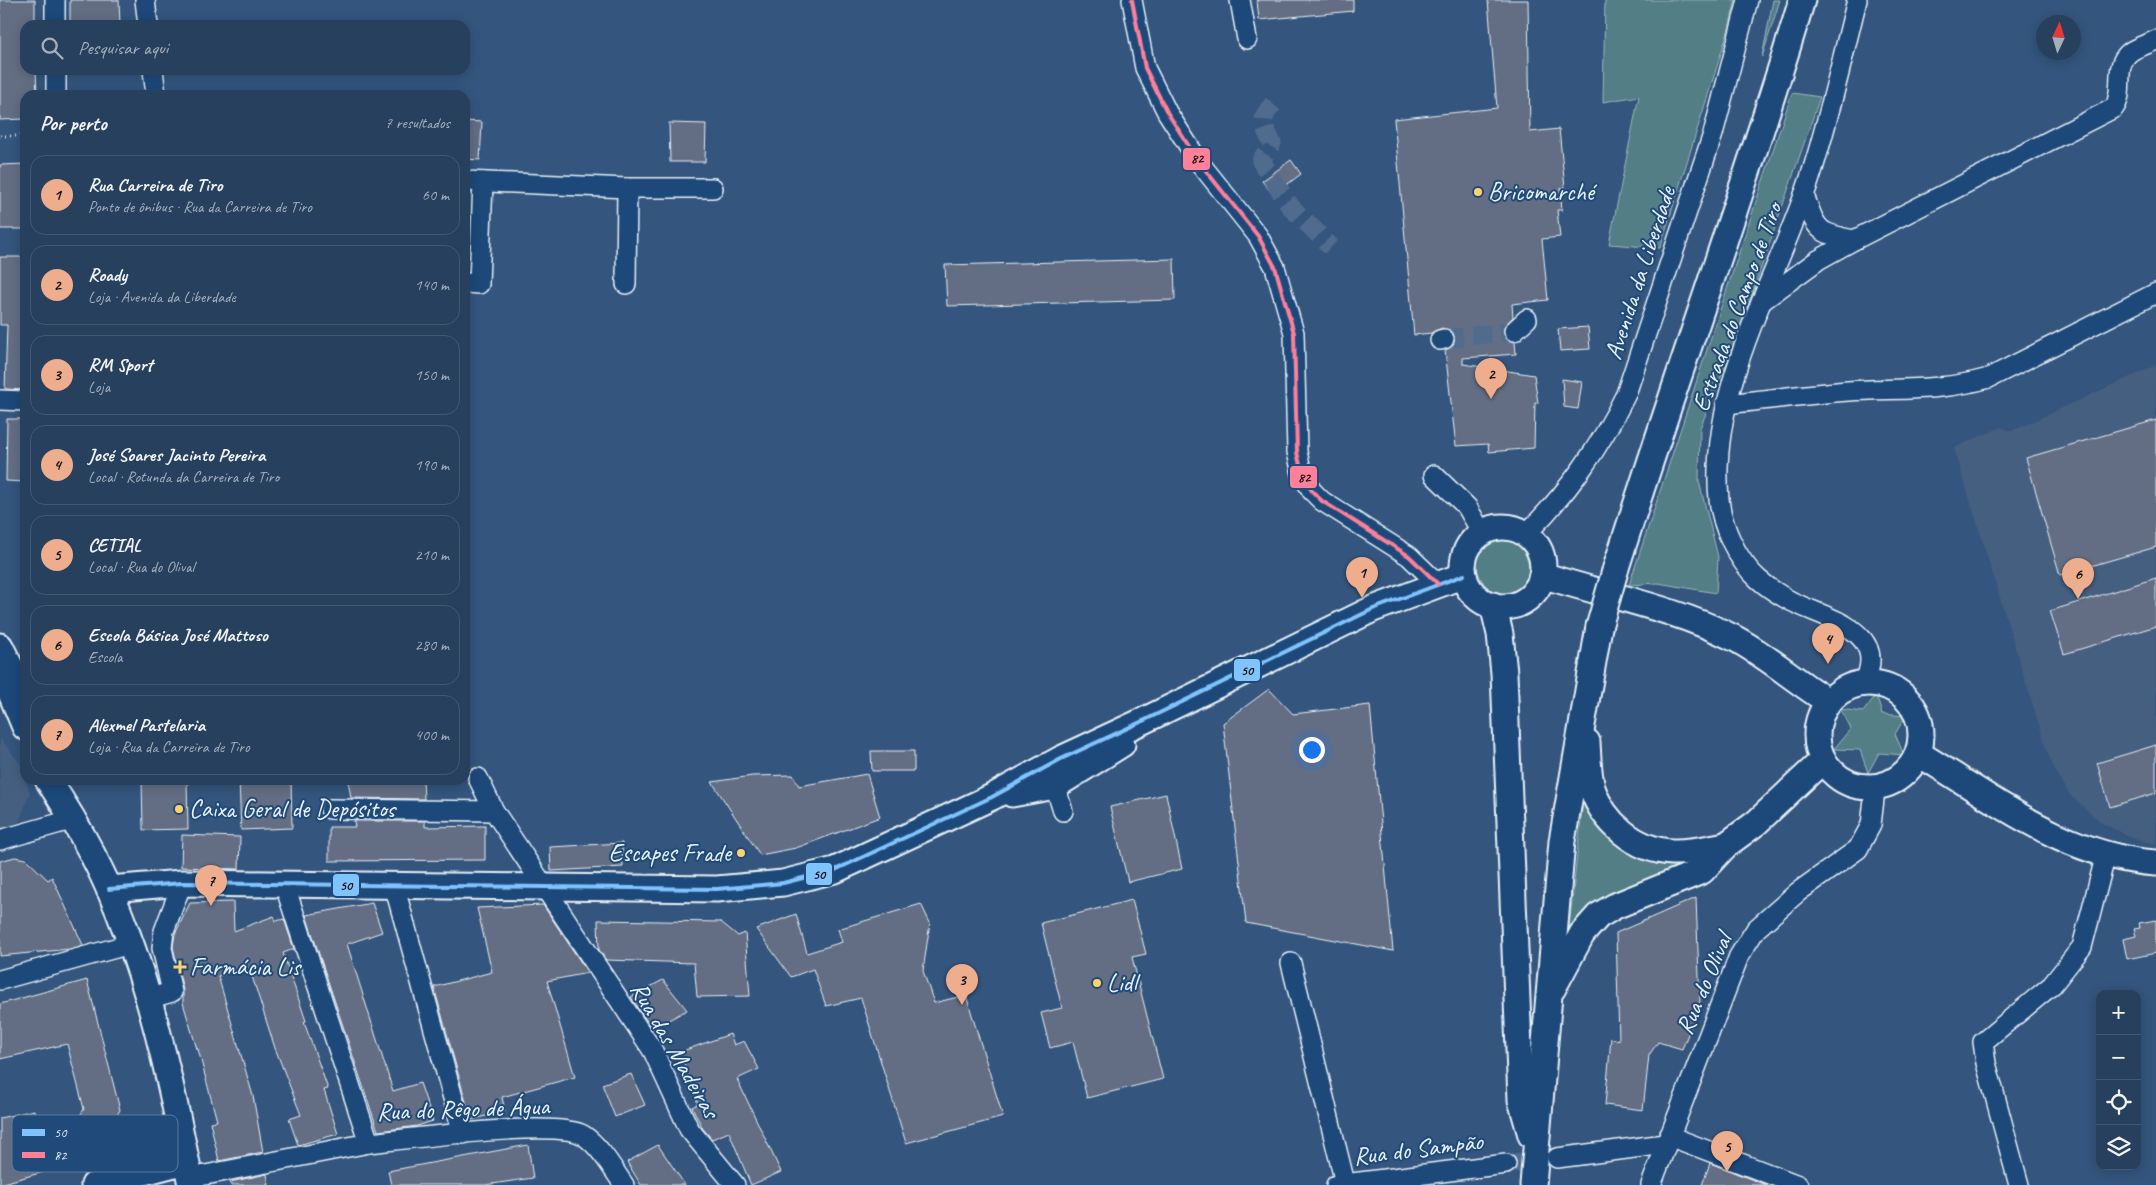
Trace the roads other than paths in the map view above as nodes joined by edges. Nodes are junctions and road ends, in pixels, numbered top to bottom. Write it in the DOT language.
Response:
graph roads {
  1 [pos="55,0"];
  2 [pos="145,0"];
  3 [pos="1132,0"];
  4 [pos="1240,0"];
  5 [pos="1748,0"];
  6 [pos="1802,0"];
  7 [pos="1857,0"];
  8 [pos="55,20"];
  9 [pos="147,20"];
  10 [pos="1247,39"];
  11 [pos="2156,40"];
  12 [pos="56,75"];
  13 [pos="154,75"];
  14 [pos="56,90"];
  15 [pos="155,90"];
  16 [pos="474,181"];
  17 [pos="627,188"];
  18 [pos="713,188"];
  19 [pos="1804,195"];
  20 [pos="1854,240"];
  21 [pos="470,283"];
  22 [pos="626,284"];
  23 [pos="2156,293"];
  24 [pos="1762,300"];
  25 [pos="0,400"];
  26 [pos="20,401"];
  27 [pos="1726,404"];
  28 [pos="1434,475"];
  29 [pos="1482,533"];
  30 [pos="1526,534"];
  31 [pos="1464,574"];
  32 [pos="1542,575"];
  33 [pos="1438,584"];
  34 [pos="1493,605"];
  35 [pos="0,646"];
  36 [pos="0,667"];
  37 [pos="1864,683"];
  38 [pos="20,686"];
  39 [pos="1829,702"];
  40 [pos="1584,708"];
  41 [pos="20,715"];
  42 [pos="1145,720"];
  43 [pos="1919,754"];
  44 [pos="1061,759"];
  45 [pos="1823,760"];
  46 [pos="478,778"];
  47 [pos="51,785"];
  48 [pos="64,785"];
  49 [pos="1055,786"];
  50 [pos="1872,788"];
  51 [pos="992,797"];
  52 [pos="330,809"];
  53 [pos="494,811"];
  54 [pos="1063,811"];
  55 [pos="74,819"];
  56 [pos="0,840"];
  57 [pos="1726,845"];
  58 [pos="2106,854"];
  59 [pos="2156,863"];
  60 [pos="182,882"];
  61 [pos="284,883"];
  62 [pos="394,885"];
  63 [pos="544,887"];
  64 [pos="109,889"];
  65 [pos="130,944"];
  66 [pos="1291,963"];
  67 [pos="0,980"];
  68 [pos="147,999"];
  69 [pos="1547,999"];
  70 [pos="175,1115"];
  71 [pos="178,1129"];
  72 [pos="463,1134"];
  73 [pos="1667,1140"];
  74 [pos="369,1143"];
  75 [pos="1546,1154"];
  76 [pos="1506,1164"];
  77 [pos="189,1175"];
  78 [pos="1477,1176"];
  79 [pos="1340,1184"];
  80 [pos="94,1185"];
  81 [pos="624,1185"];
  82 [pos="735,1185"];
  83 [pos="1533,1185"];
  84 [pos="1651,1185"];
  85 [pos="1798,1185"];
  86 [pos="2019,1185"];
  1 -- 8 [label="street"];
  2 -- 9 [label="street"];
  3 -- 33 [label="street"];
  4 -- 10 [label="street"];
  5 -- 30 [label="street, Avenida da Liberdade"];
  6 -- 40 [label="main road, bridge"];
  7 -- 19 [label="street, Estrada do Campo de Tiro"];
  11 -- 20 [label="street"];
  12 -- 14 [label="street"];
  13 -- 15 [label="street"];
  16 -- 17 [label="street"];
  16 -- 21 [label="street"];
  17 -- 18 [label="street"];
  17 -- 22 [label="street"];
  19 -- 20 [label="street"];
  19 -- 24 [label="street, Estrada do Campo de Tiro"];
  20 -- 24 [label="street"];
  23 -- 27 [label="street"];
  24 -- 27 [label="street, Estrada do Campo de Tiro"];
  25 -- 26 [label="street"];
  27 -- 37 [label="street, Estrada do Campo de Tiro"];
  28 -- 29 [label="street"];
  29 -- 30 [label="main road"];
  29 -- 31 [label="main road"];
  30 -- 32 [label="main road"];
  31 -- 33 [label="main road"];
  31 -- 34 [label="main road"];
  32 -- 34 [label="main road"];
  32 -- 39 [label="main road"];
  33 -- 42 [label="main road"];
  34 -- 75 [label="main road"];
  35 -- 38 [label="main road"];
  36 -- 41 [label="main road"];
  37 -- 39 [label="main road"];
  37 -- 43 [label="main road"];
  39 -- 45 [label="main road"];
  40 -- 57 [label="main road"];
  40 -- 69 [label="main road"];
  42 -- 44 [label="main road"];
  42 -- 49 [label="main road"];
  43 -- 50 [label="main road"];
  43 -- 58 [label="main road"];
  44 -- 49 [label="main road"];
  44 -- 51 [label="main road"];
  45 -- 50 [label="main road"];
  45 -- 57 [label="main road"];
  46 -- 53 [label="street, Rua das Madeiras"];
  47 -- 55 [label="main road"];
  48 -- 55 [label="main road"];
  49 -- 51 [label="main road"];
  49 -- 54 [label="street"];
  50 -- 73 [label="street, Rua do Olival"];
  51 -- 63 [label="main road"];
  52 -- 53 [label="street"];
  53 -- 63 [label="street, Rua das Madeiras"];
  55 -- 56 [label="street"];
  55 -- 64 [label="main road"];
  57 -- 69 [label="main road"];
  58 -- 59 [label="main road"];
  58 -- 86 [label="street"];
  60 -- 61 [label="main road"];
  60 -- 64 [label="main road"];
  60 -- 68 [label="street"];
  61 -- 62 [label="main road"];
  61 -- 74 [label="street, Rua do Rêgo de Água"];
  62 -- 63 [label="main road"];
  62 -- 72 [label="street"];
  63 -- 82 [label="street, Rua das Madeiras"];
  64 -- 65 [label="main road"];
  65 -- 67 [label="street"];
  65 -- 68 [label="main road"];
  66 -- 79 [label="street"];
  68 -- 70 [label="main road"];
  69 -- 75 [label="main road"];
  71 -- 77 [label="main road"];
  72 -- 74 [label="street, Rua do Rêgo de Água"];
  72 -- 81 [label="street, Rua do Rêgo de Água"];
  73 -- 75 [label="street"];
  73 -- 84 [label="street, Rua do Olival"];
  73 -- 85 [label="street"];
  74 -- 77 [label="street"];
  75 -- 83 [label="main road"];
  76 -- 78 [label="street, Rua do Sampão"];
  77 -- 80 [label="main road"];
  78 -- 79 [label="street, Rua do Sampão"];
}
